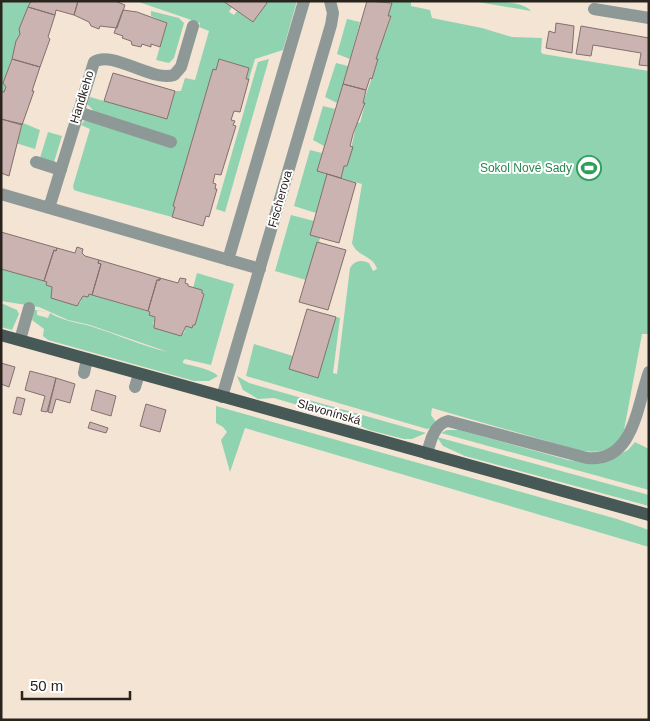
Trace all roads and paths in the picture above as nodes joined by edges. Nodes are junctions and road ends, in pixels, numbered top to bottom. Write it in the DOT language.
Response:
graph roads {
  1 [pos="304,1"];
  2 [pos="330,1"];
  3 [pos="594,9"];
  4 [pos="649,18"];
  5 [pos="193,26"];
  6 [pos="78,112"];
  7 [pos="171,142"];
  8 [pos="36,162"];
  9 [pos="60,170"];
  10 [pos="1,194"];
  11 [pos="49,208"];
  12 [pos="228,260"];
  13 [pos="260,269"];
  14 [pos="29,308"];
  15 [pos="1,335"];
  16 [pos="20,340"];
  17 [pos="87,359"];
  18 [pos="649,372"];
  19 [pos="84,373"];
  20 [pos="139,374"];
  21 [pos="135,387"];
  22 [pos="222,397"];
  23 [pos="427,454"];
  24 [pos="649,515"];
  1 -- 12 [label="street"];
  2 -- 13 [label="street, Fischerova"];
  3 -- 4 [label="street"];
  5 -- 6 [label="street, Handkeho"];
  6 -- 7 [label="street"];
  6 -- 9 [label="street, Handkeho"];
  8 -- 9 [label="street"];
  9 -- 11 [label="street, Handkeho"];
  10 -- 11 [label="street"];
  11 -- 12 [label="street"];
  12 -- 13 [label="street"];
  13 -- 22 [label="street, Fischerova"];
  14 -- 16 [label="street"];
  15 -- 16 [label="main road, Slavonínská"];
  16 -- 17 [label="main road, Slavonínská"];
  17 -- 19 [label="street"];
  17 -- 20 [label="main road, Slavonínská"];
  18 -- 23 [label="street"];
  20 -- 21 [label="street"];
  20 -- 22 [label="main road, Slavonínská"];
  22 -- 23 [label="main road, Slavonínská"];
  23 -- 24 [label="main road, Slavonínská"];
}
